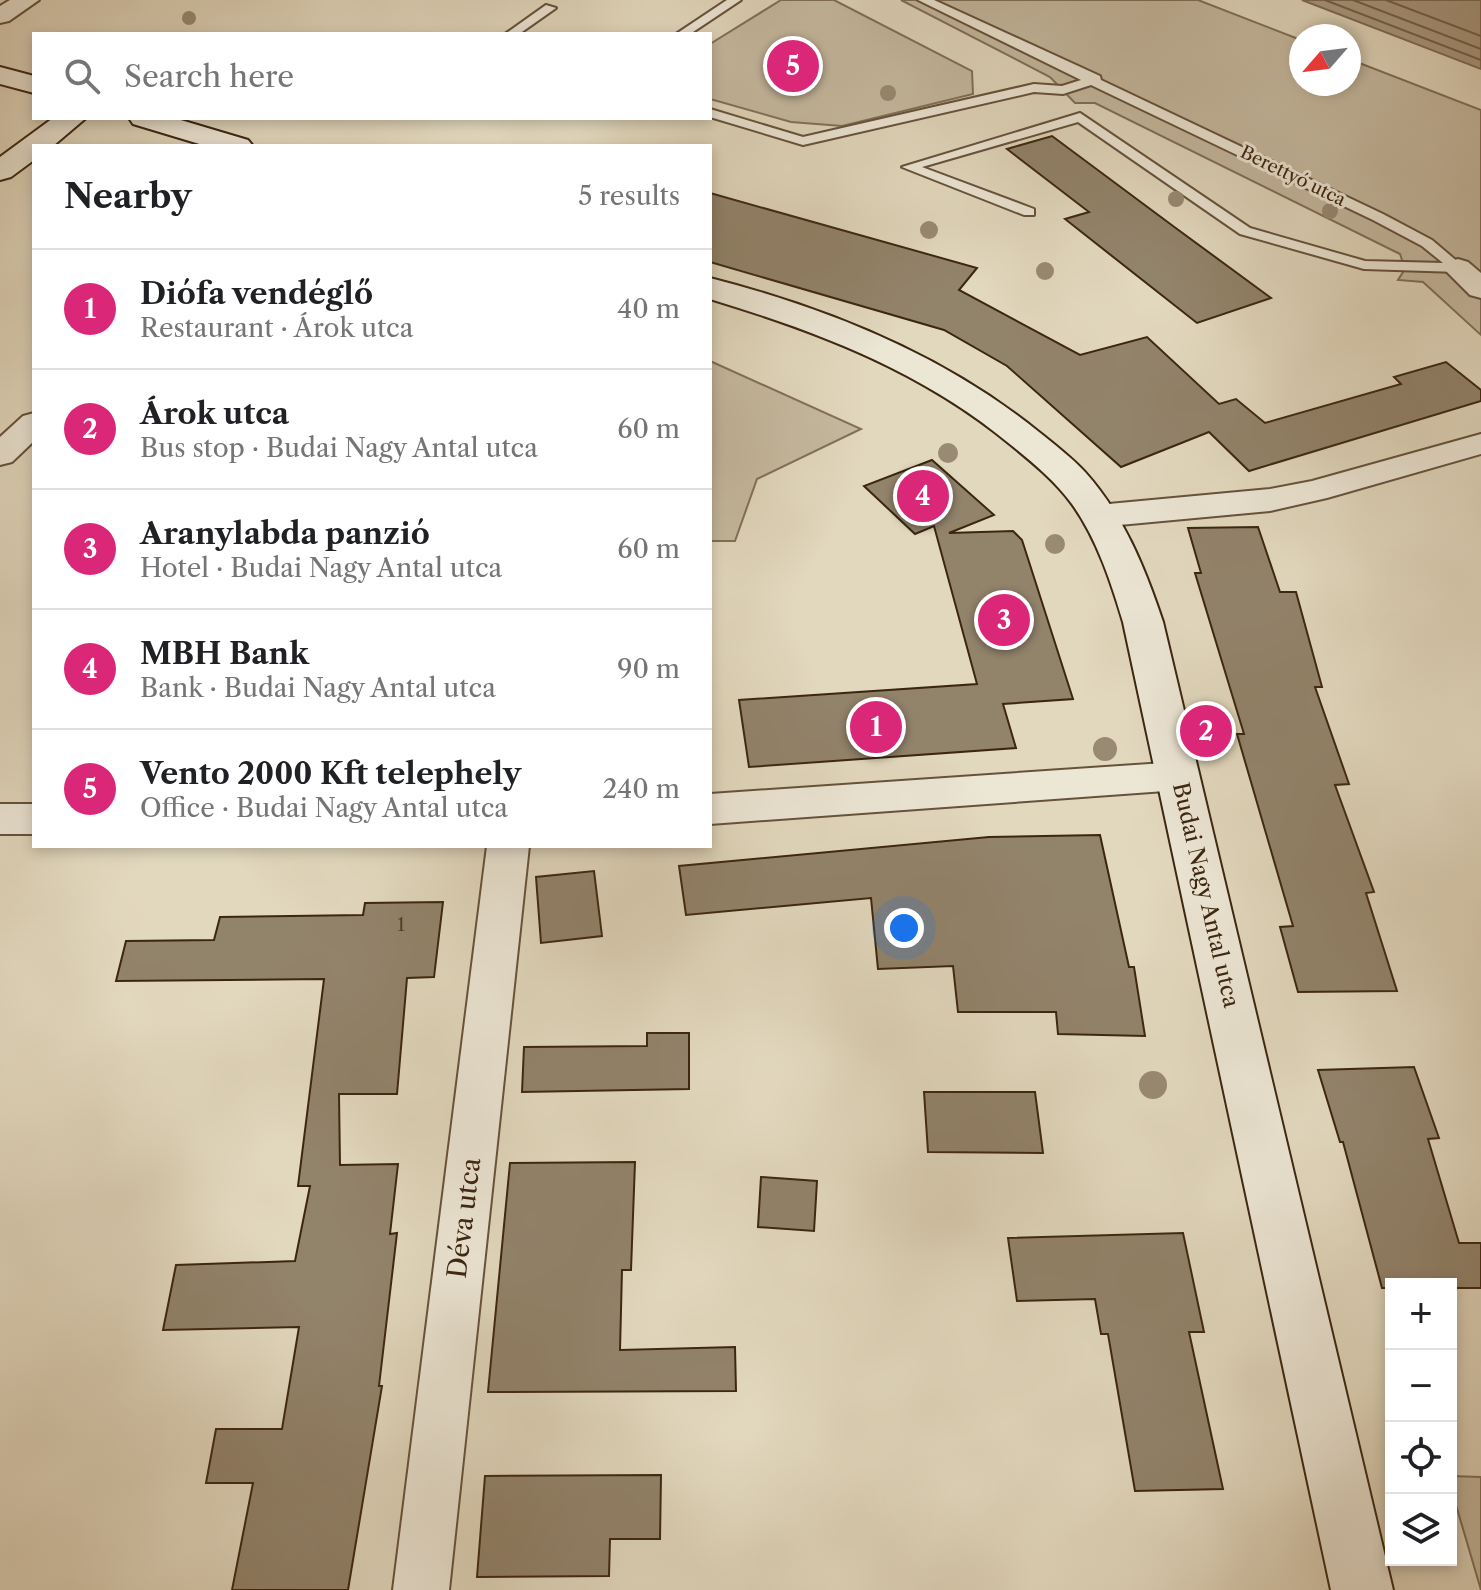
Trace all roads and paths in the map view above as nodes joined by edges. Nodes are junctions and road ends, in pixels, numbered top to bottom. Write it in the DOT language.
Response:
graph roads {
  1 [pos="27,0"];
  2 [pos="735,0"];
  3 [pos="924,0"];
  4 [pos="550,8"];
  5 [pos="0,16"];
  6 [pos="514,32"];
  7 [pos="685,32"];
  8 [pos="0,75"];
  9 [pos="1095,79"];
  10 [pos="32,84"];
  11 [pos="712,114"];
  12 [pos="69,120"];
  13 [pos="150,120"];
  14 [pos="37,144"];
  15 [pos="231,144"];
  16 [pos="32,147"];
  17 [pos="0,171"];
  18 [pos="1029,212"];
  19 [pos="1458,268"];
  20 [pos="712,289"];
  21 [pos="1481,289"];
  22 [pos="32,425"];
  23 [pos="1481,444"];
  24 [pos="0,455"];
  25 [pos="1098,516"];
  26 [pos="1179,776"];
  27 [pos="712,809"];
  28 [pos="0,819"];
  29 [pos="32,819"];
  30 [pos="508,848"];
  31 [pos="421,1590"];
  32 [pos="1362,1590"];
  1 -- 5 [label="street"];
  2 -- 7 [label="lane"];
  3 -- 9 [label="lane, Berettyó utca"];
  4 -- 6 [label="lane"];
  8 -- 10 [label="main road"];
  9 -- 11 [label="lane"];
  9 -- 19 [label="lane, Berettyó utca"];
  12 -- 14 [label="main road"];
  13 -- 15 [label="main road"];
  16 -- 17 [label="main road"];
  18 -- 19 [label="lane"];
  19 -- 21 [label="street, Berettyó utca"];
  20 -- 25 [label="main road, Budai Nagy Antal utca"];
  22 -- 24 [label="street"];
  23 -- 25 [label="street"];
  25 -- 26 [label="main road, Budai Nagy Antal utca"];
  26 -- 27 [label="street"];
  26 -- 32 [label="main road, Budai Nagy Antal utca"];
  28 -- 29 [label="street"];
  30 -- 31 [label="street, Déva utca"];
}
